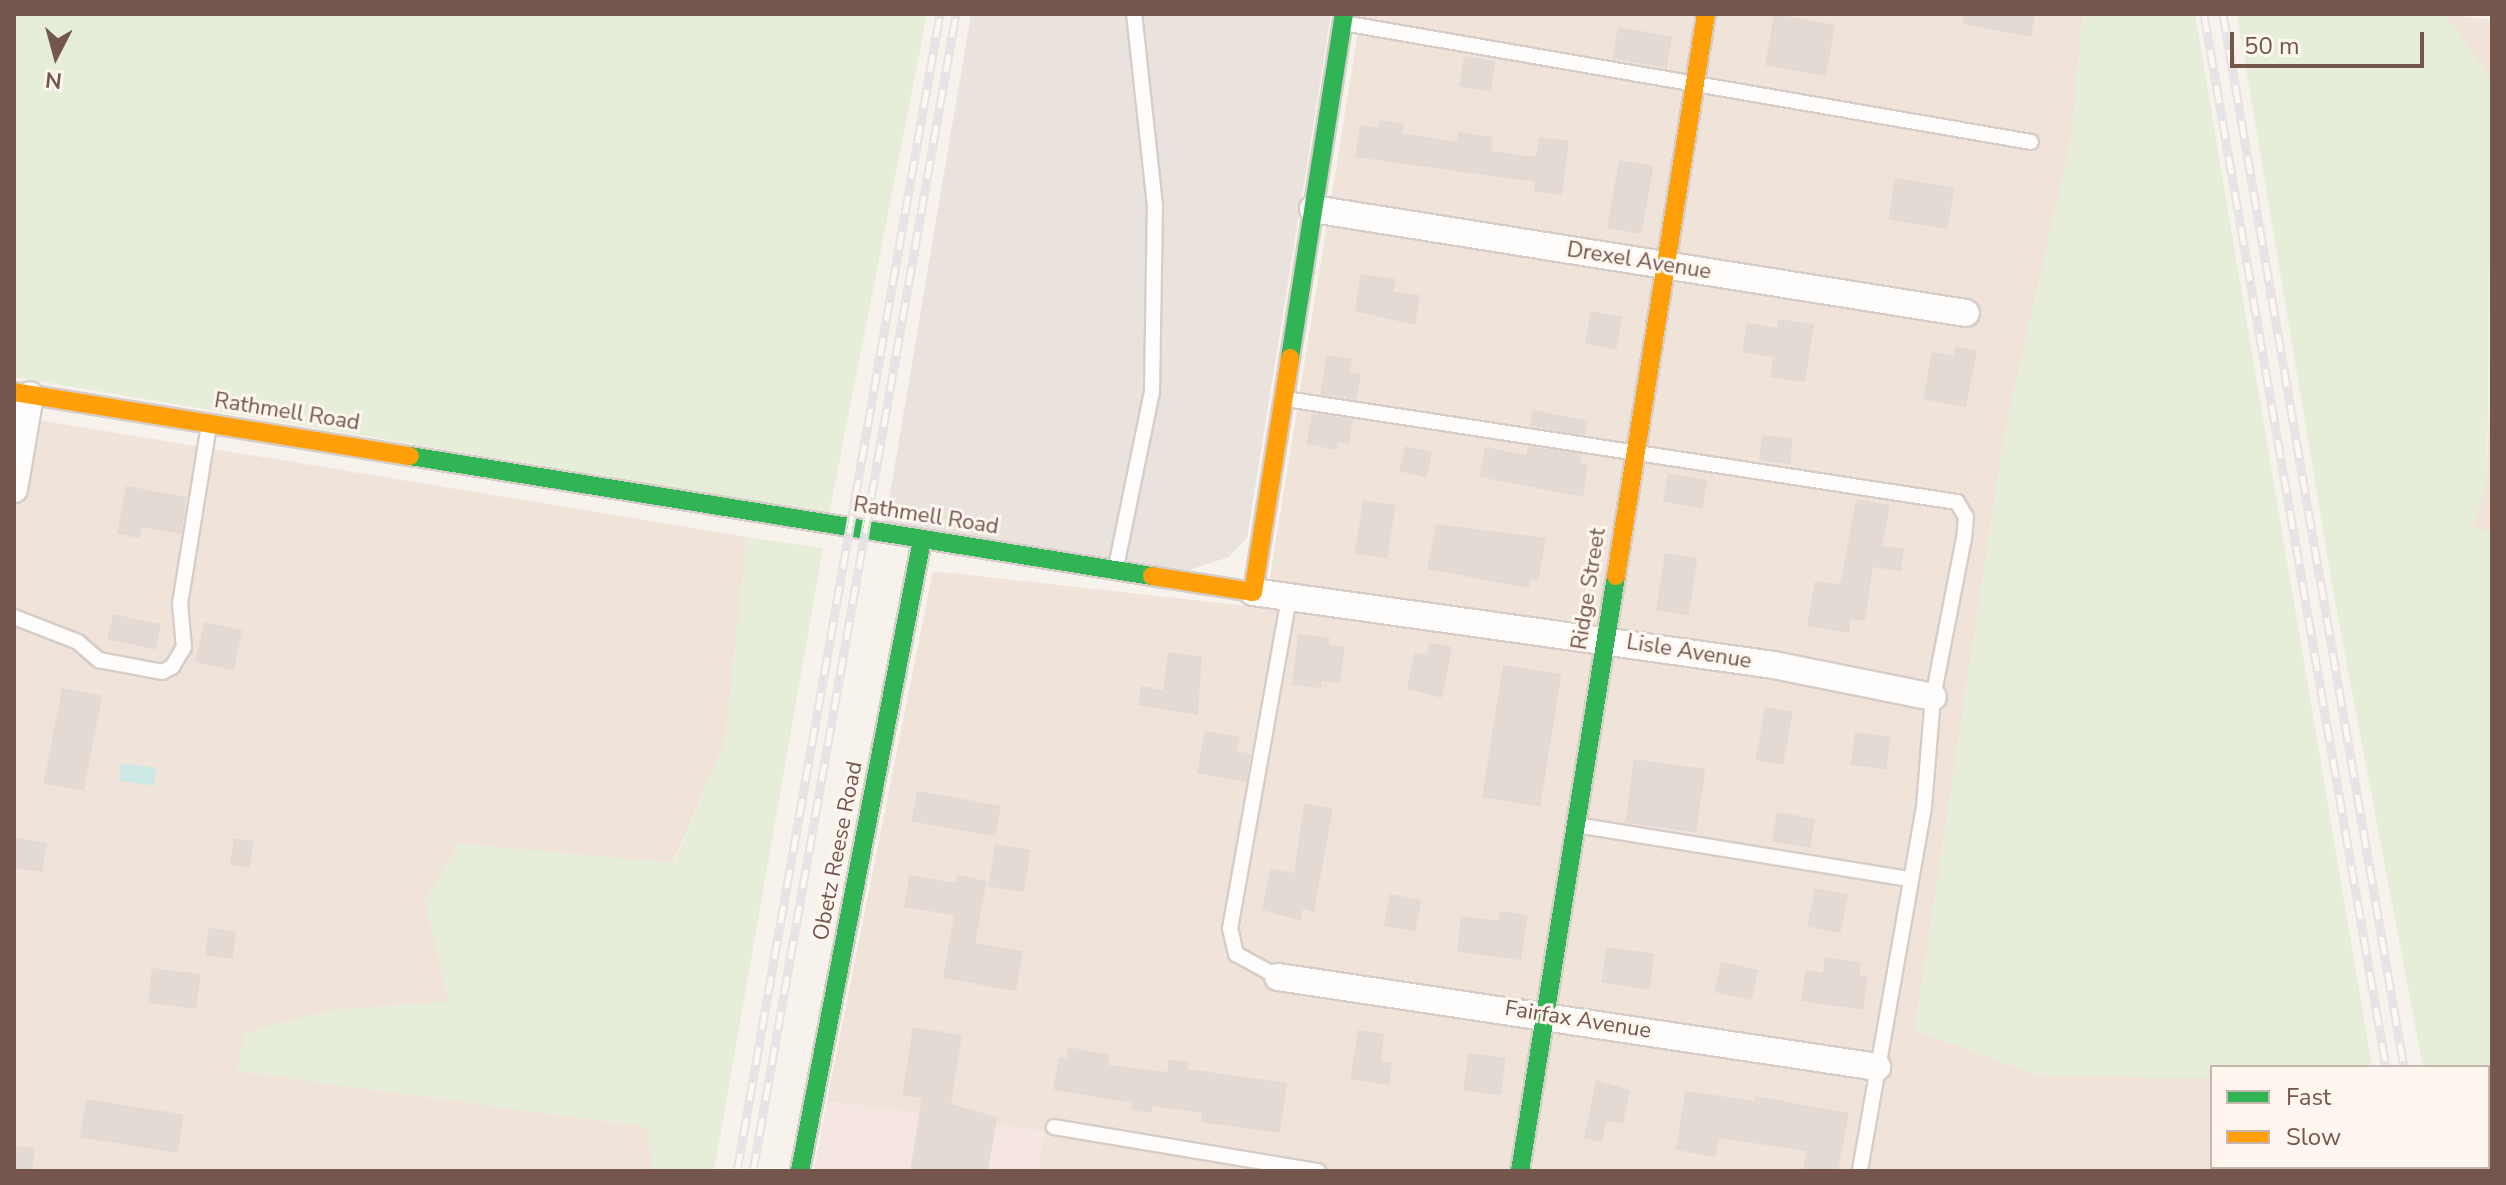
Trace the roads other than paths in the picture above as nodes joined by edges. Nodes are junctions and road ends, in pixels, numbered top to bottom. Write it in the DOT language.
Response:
graph roads {
  1 [pos="1134,14"];
  2 [pos="1706,14"];
  3 [pos="1343,18"];
  4 [pos="1695,83"];
  5 [pos="2031,142"];
  6 [pos="1313,209"];
  7 [pos="1665,265"];
  8 [pos="1966,313"];
  9 [pos="22,394"];
  10 [pos="1283,398"];
  11 [pos="209,424"];
  12 [pos="1635,455"];
  13 [pos="14,489"];
  14 [pos="922,540"];
  15 [pos="1115,572"];
  16 [pos="1253,592"];
  17 [pos="1289,597"];
  18 [pos="14,617"];
  19 [pos="1605,639"];
  20 [pos="1933,697"];
  21 [pos="1575,824"];
  22 [pos="1911,879"];
  23 [pos="1278,977"];
  24 [pos="1545,1014"];
  25 [pos="1877,1067"];
  26 [pos="1054,1127"];
  27 [pos="800,1171"];
  28 [pos="1318,1171"];
  29 [pos="1520,1171"];
  30 [pos="1860,1171"];
  1 -- 15 [label="lane"];
  2 -- 4 [label="street, Ridge Street"];
  3 -- 4 [label="lane"];
  3 -- 6 [label="street"];
  4 -- 5 [label="lane"];
  4 -- 7 [label="street, Ridge Street"];
  6 -- 7 [label="street, Drexel Avenue"];
  6 -- 10 [label="street"];
  7 -- 8 [label="street, Drexel Avenue"];
  7 -- 12 [label="street, Ridge Street"];
  9 -- 11 [label="street, Rathmell Road"];
  9 -- 13 [label="street"];
  10 -- 12 [label="lane"];
  10 -- 16 [label="street"];
  11 -- 14 [label="street, Rathmell Road"];
  11 -- 18 [label="lane"];
  12 -- 19 [label="street, Ridge Street"];
  12 -- 20 [label="lane"];
  14 -- 15 [label="street, Rathmell Road"];
  14 -- 27 [label="street, Obetz Reese Road"];
  15 -- 16 [label="street, Rathmell Road"];
  16 -- 17 [label="street, Lisle Avenue"];
  17 -- 19 [label="street, Lisle Avenue"];
  17 -- 23 [label="lane"];
  19 -- 20 [label="street, Lisle Avenue"];
  19 -- 21 [label="street, Ridge Street"];
  20 -- 22 [label="lane"];
  21 -- 22 [label="lane"];
  21 -- 24 [label="street, Ridge Street"];
  22 -- 25 [label="lane"];
  23 -- 24 [label="street, Fairfax Avenue"];
  24 -- 25 [label="street, Fairfax Avenue"];
  24 -- 29 [label="street, Ridge Street"];
  25 -- 30 [label="lane"];
  26 -- 28 [label="lane"];
}
